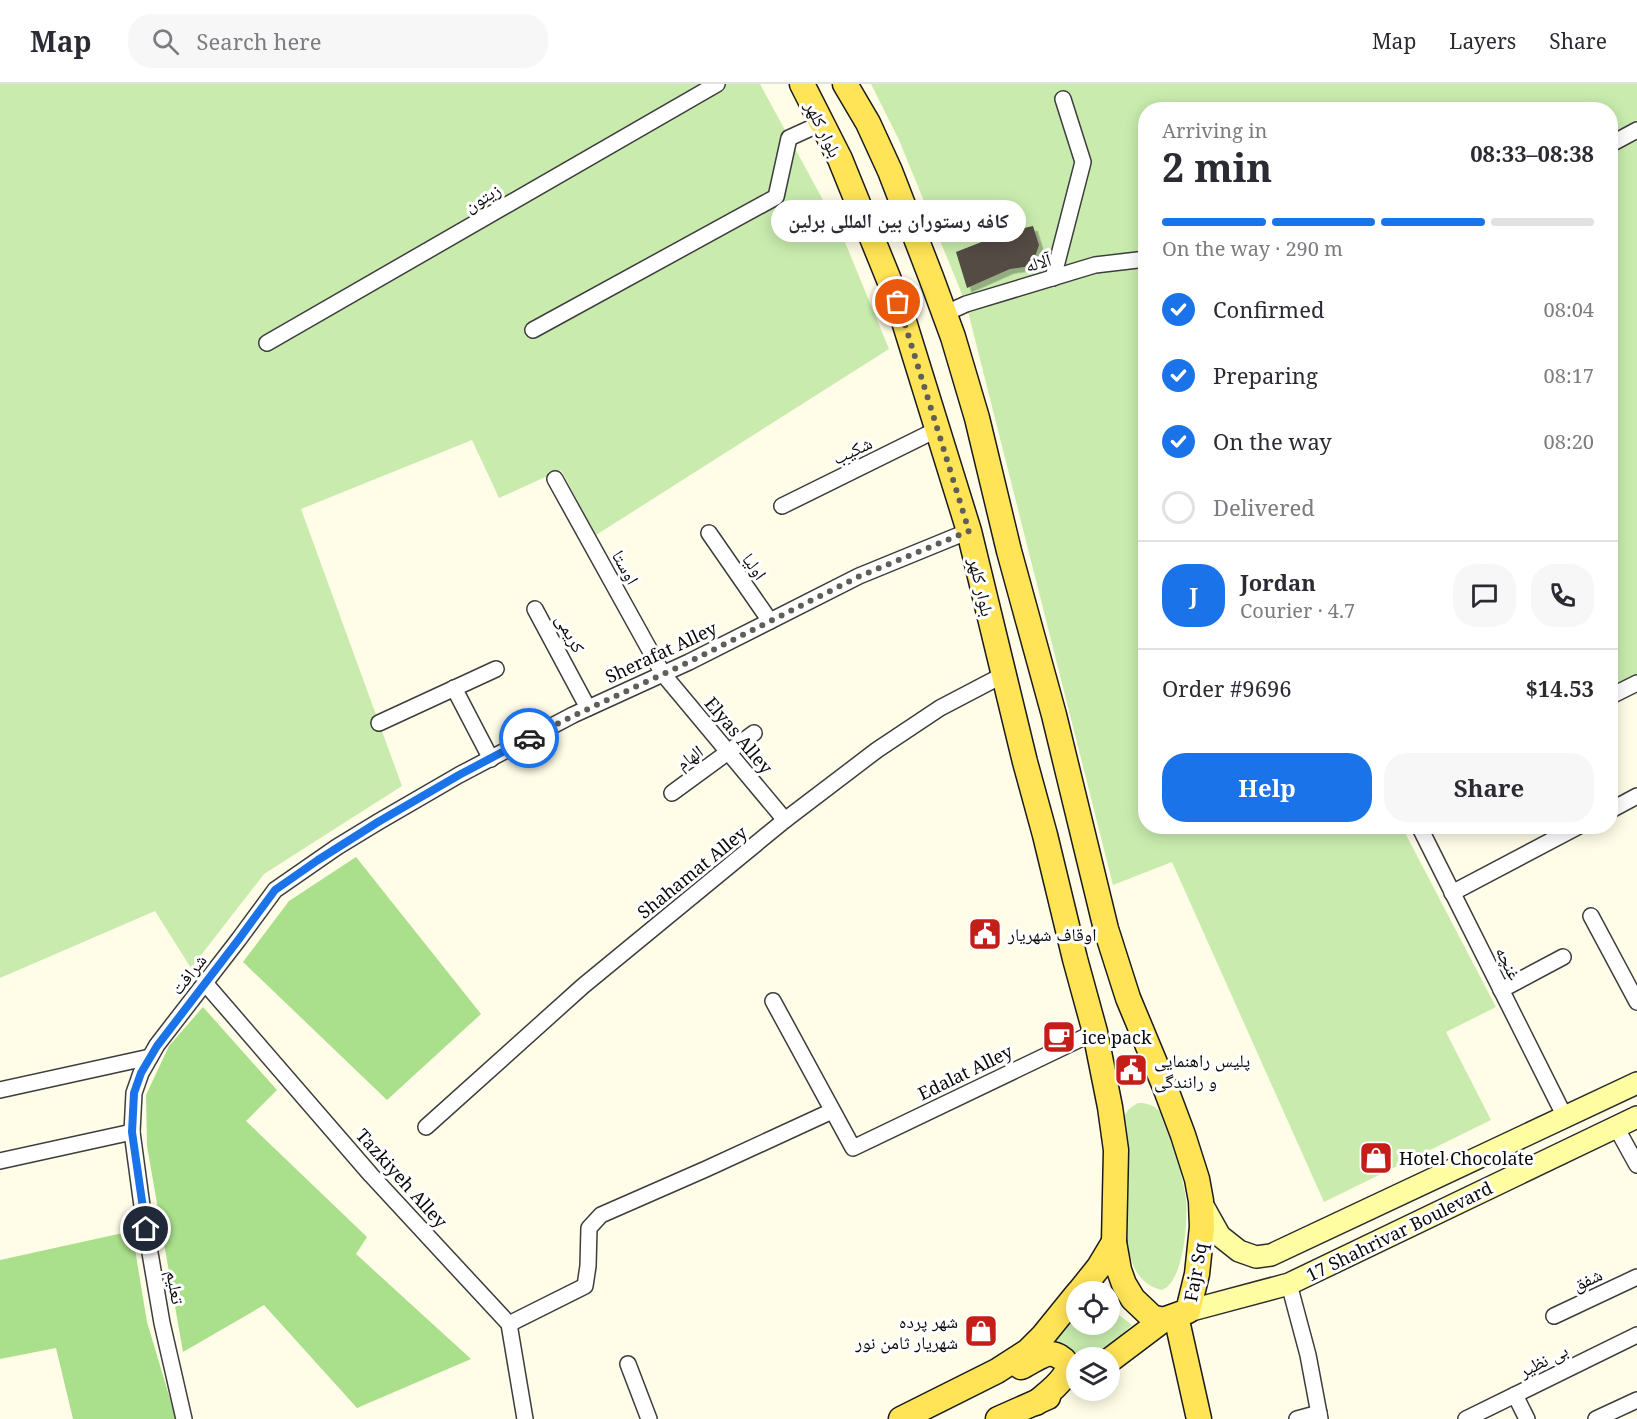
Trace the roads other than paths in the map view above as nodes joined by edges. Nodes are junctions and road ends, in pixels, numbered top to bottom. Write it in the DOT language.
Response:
graph roads {
  1 [pos="717,84"];
  2 [pos="802,84"];
  3 [pos="845,84"];
  4 [pos="1063,99"];
  5 [pos="822,123"];
  6 [pos="1637,130"];
  7 [pos="1618,140"];
  8 [pos="1138,260"];
  9 [pos="1053,278"];
  10 [pos="944,314"];
  11 [pos="533,330"];
  12 [pos="267,343"];
  13 [pos="938,429"];
  14 [pos="555,479"];
  15 [pos="782,506"];
  16 [pos="969,531"];
  17 [pos="709,533"];
  18 [pos="535,609"];
  19 [pos="771,621"];
  20 [pos="496,669"];
  21 [pos="663,674"];
  22 [pos="1003,675"];
  23 [pos="1637,683"];
  24 [pos="454,688"];
  25 [pos="1618,692"];
  26 [pos="588,708"];
  27 [pos="379,723"];
  28 [pos="754,733"];
  29 [pos="728,752"];
  30 [pos="491,759"];
  31 [pos="672,793"];
  32 [pos="1637,796"];
  33 [pos="1618,806"];
  34 [pos="785,820"];
  35 [pos="1423,834"];
  36 [pos="1564,834"];
  37 [pos="1452,893"];
  38 [pos="1591,916"];
  39 [pos="1563,957"];
  40 [pos="205,983"];
  41 [pos="1501,990"];
  42 [pos="773,1001"];
  43 [pos="1637,1002"];
  44 [pos="1095,1032"];
  45 [pos="150,1057"];
  46 [pos="1637,1083"];
  47 [pos="1165,1087"];
  48 [pos="0,1090"];
  49 [pos="1110,1107"];
  50 [pos="832,1111"];
  51 [pos="1564,1117"];
  52 [pos="1637,1117"];
  53 [pos="426,1127"];
  54 [pos="1616,1127"];
  55 [pos="132,1132"];
  56 [pos="0,1161"];
  57 [pos="1637,1165"];
  58 [pos="1201,1201"];
  59 [pos="1114,1242"];
  60 [pos="1637,1276"];
  61 [pos="1088,1281"];
  62 [pos="1289,1284"];
  63 [pos="1066,1308"];
  64 [pos="1176,1316"];
  65 [pos="1554,1316"];
  66 [pos="509,1324"];
  67 [pos="1637,1335"];
  68 [pos="1120,1353"];
  69 [pos="628,1364"];
  70 [pos="1066,1388"];
  71 [pos="954,1393"];
  72 [pos="1515,1395"];
  73 [pos="1637,1400"];
  74 [pos="1036,1403"];
  75 [pos="1319,1416"];
  76 [pos="184,1419"];
  77 [pos="525,1419"];
  78 [pos="650,1419"];
  79 [pos="901,1419"];
  80 [pos="998,1419"];
  81 [pos="1199,1419"];
  82 [pos="1297,1419"];
  83 [pos="1466,1419"];
  84 [pos="1527,1419"];
  85 [pos="1596,1419"];
  1 -- 12 [label="street, زیتون"];
  2 -- 5 [label="main road, بلوار کلهر"];
  3 -- 10 [label="main road, بلوار کلهر"];
  4 -- 9 [label="street"];
  5 -- 11 [label="street"];
  5 -- 13 [label="main road, بلوار کلهر"];
  6 -- 7 [label="street"];
  8 -- 9 [label="street, آلاله"];
  9 -- 10 [label="street, آلاله"];
  10 -- 47 [label="main road, بلوار کلهر"];
  13 -- 15 [label="street, شکیب"];
  13 -- 16 [label="main road, بلوار کلهر"];
  14 -- 21 [label="street, اوستا"];
  16 -- 19 [label="street, Sherafat Alley"];
  16 -- 22 [label="main road, بلوار کلهر"];
  17 -- 19 [label="street, اولیا"];
  18 -- 26 [label="street, کریمی"];
  19 -- 21 [label="street, Sherafat Alley"];
  20 -- 24 [label="street"];
  21 -- 26 [label="street, Sherafat Alley"];
  21 -- 29 [label="street, Elyas Alley"];
  22 -- 34 [label="street, Shahamat Alley"];
  22 -- 44 [label="main road, بلوار کلهر"];
  23 -- 25 [label="street"];
  24 -- 27 [label="street"];
  24 -- 30 [label="street"];
  26 -- 30 [label="street, Sherafat Alley"];
  28 -- 29 [label="street, الهام"];
  29 -- 31 [label="street, الهام"];
  29 -- 34 [label="street, Elyas Alley"];
  30 -- 40 [label="street, شرافت"];
  32 -- 33 [label="street"];
  34 -- 53 [label="street, Shahamat Alley"];
  35 -- 37 [label="street, غنچه"];
  36 -- 37 [label="street"];
  37 -- 41 [label="street, غنچه"];
  38 -- 43 [label="street"];
  39 -- 41 [label="street"];
  40 -- 45 [label="street, شرافت"];
  40 -- 66 [label="street, Tazkiyeh Alley"];
  41 -- 51 [label="street, غنچه"];
  42 -- 50 [label="street"];
  44 -- 49 [label="main road, بلوار کلهر"];
  44 -- 50 [label="street, Edalat Alley"];
  45 -- 48 [label="street"];
  45 -- 55 [label="street, تعلیم"];
  46 -- 51 [label="main road, 17 Shahrivar Boulevard"];
  47 -- 58 [label="main road, Fajr Sq"];
  49 -- 59 [label="main road, Fajr Sq"];
  50 -- 66 [label="street"];
  51 -- 58 [label="main road, 17 Shahrivar Boulevard"];
  52 -- 54 [label="main road, 17 Shahrivar Boulevard"];
  54 -- 57 [label="street"];
  54 -- 62 [label="main road, 17 Shahrivar Boulevard"];
  55 -- 56 [label="street"];
  55 -- 76 [label="street, تعلیم"];
  58 -- 64 [label="main road, Fajr Sq"];
  59 -- 61 [label="main road"];
  59 -- 64 [label="main road, Fajr Sq"];
  60 -- 65 [label="street, شفق"];
  62 -- 64 [label="main road, 17 Shahrivar Boulevard"];
  62 -- 75 [label="street"];
  63 -- 71 [label="main road"];
  64 -- 68 [label="main road"];
  64 -- 81 [label="main road"];
  66 -- 77 [label="street"];
  67 -- 72 [label="street, بی نظیر"];
  69 -- 78 [label="street"];
  70 -- 74 [label="main road"];
  71 -- 74 [label="main road"];
  71 -- 79 [label="main road"];
  72 -- 83 [label="street, بی نظیر"];
  72 -- 84 [label="street"];
  73 -- 85 [label="street"];
  74 -- 80 [label="main road"];
  75 -- 82 [label="street"];
}
